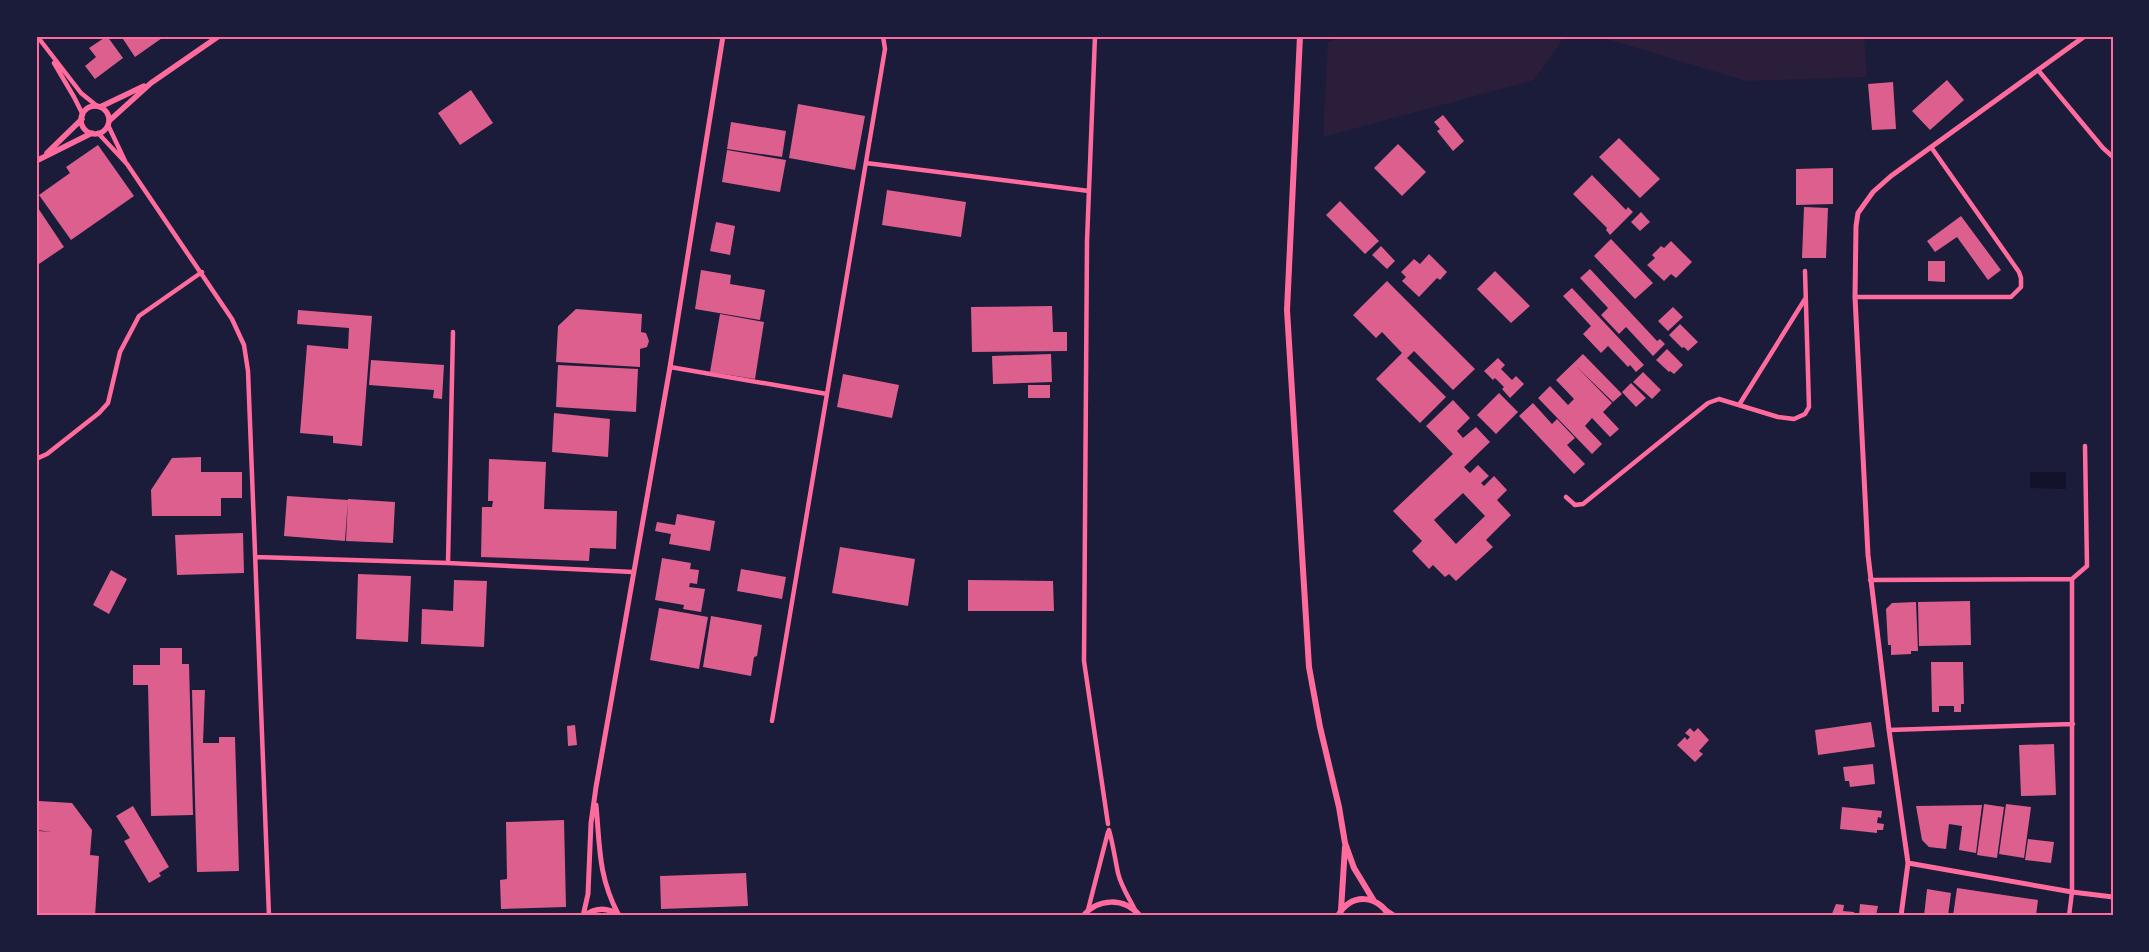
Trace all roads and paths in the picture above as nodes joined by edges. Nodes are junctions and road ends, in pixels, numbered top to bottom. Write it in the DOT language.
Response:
graph roads {
  1 [pos="37,36"];
  2 [pos="219,36"];
  3 [pos="723,36"];
  4 [pos="883,36"];
  5 [pos="1095,36"];
  6 [pos="1293,36"];
  7 [pos="2085,36"];
  8 [pos="1300,40"];
  9 [pos="45,47"];
  10 [pos="2038,70"];
  11 [pos="150,83"];
  12 [pos="98,107"];
  13 [pos="82,117"];
  14 [pos="109,123"];
  15 [pos="95,133"];
  16 [pos="1930,147"];
  17 [pos="2113,157"];
  18 [pos="39,160"];
  19 [pos="866,163"];
  20 [pos="127,164"];
  21 [pos="1089,191"];
  22 [pos="1805,270"];
  23 [pos="202,272"];
  24 [pos="1855,297"];
  25 [pos="1806,298"];
  26 [pos="453,332"];
  27 [pos="670,367"];
  28 [pos="828,394"];
  29 [pos="1739,405"];
  30 [pos="2086,446"];
  31 [pos="36,459"];
  32 [pos="1566,497"];
  33 [pos="256,557"];
  34 [pos="448,563"];
  35 [pos="633,572"];
  36 [pos="2072,579"];
  37 [pos="1870,580"];
  38 [pos="772,721"];
  39 [pos="2073,724"];
  40 [pos="1889,730"];
  41 [pos="595,797"];
  42 [pos="1108,824"];
  43 [pos="1345,844"];
  44 [pos="1908,863"];
  45 [pos="2072,892"];
  46 [pos="2113,897"];
  47 [pos="1374,901"];
  48 [pos="1088,910"];
  49 [pos="1135,910"];
  50 [pos="1339,913"];
  51 [pos="1387,913"];
  52 [pos="619,915"];
  53 [pos="268,916"];
  54 [pos="584,916"];
  55 [pos="1083,916"];
  56 [pos="1141,916"];
  57 [pos="1395,916"];
  58 [pos="1901,916"];
  59 [pos="2069,916"];
  1 -- 9 [label="street"];
  2 -- 11 [label="main road"];
  3 -- 27 [label="street"];
  4 -- 19 [label="street"];
  5 -- 21 [label="street"];
  6 -- 8 [label="street"];
  7 -- 10 [label="street"];
  8 -- 43 [label="main road"];
  9 -- 12 [label="street"];
  9 -- 13 [label="street"];
  10 -- 16 [label="street"];
  10 -- 17 [label="street"];
  11 -- 12 [label="main road"];
  11 -- 14 [label="main road"];
  12 -- 13 [label="main road"];
  12 -- 14 [label="main road"];
  13 -- 15 [label="main road"];
  13 -- 18 [label="main road"];
  14 -- 15 [label="main road"];
  14 -- 20 [label="street"];
  15 -- 18 [label="main road"];
  15 -- 20 [label="street"];
  16 -- 24 [label="street"];
  16 -- 24 [label="street"];
  19 -- 21 [label="street"];
  19 -- 28 [label="street"];
  20 -- 23 [label="street"];
  21 -- 42 [label="street"];
  22 -- 25 [label="street"];
  23 -- 31 [label="street"];
  23 -- 33 [label="street"];
  24 -- 37 [label="street"];
  25 -- 29 [label="street"];
  25 -- 29 [label="street"];
  26 -- 34 [label="street"];
  27 -- 28 [label="street"];
  27 -- 35 [label="street"];
  28 -- 38 [label="street"];
  29 -- 32 [label="street"];
  30 -- 36 [label="street"];
  33 -- 34 [label="street"];
  33 -- 53 [label="street"];
  34 -- 35 [label="street"];
  35 -- 41 [label="street"];
  36 -- 37 [label="street"];
  36 -- 39 [label="street"];
  37 -- 40 [label="street"];
  39 -- 40 [label="street"];
  39 -- 45 [label="street"];
  40 -- 44 [label="street"];
  41 -- 52 [label="street"];
  41 -- 54 [label="street"];
  43 -- 47 [label="main road"];
  43 -- 50 [label="main road"];
  44 -- 45 [label="street"];
  44 -- 58 [label="street"];
  45 -- 46 [label="street"];
  45 -- 59 [label="street"];
  47 -- 50 [label="main road"];
  47 -- 51 [label="main road"];
  48 -- 49 [label="main road"];
  48 -- 49 [label="street"];
  48 -- 55 [label="main road"];
  49 -- 56 [label="main road"];
  51 -- 57 [label="street"];
  52 -- 54 [label="main road"];
}
